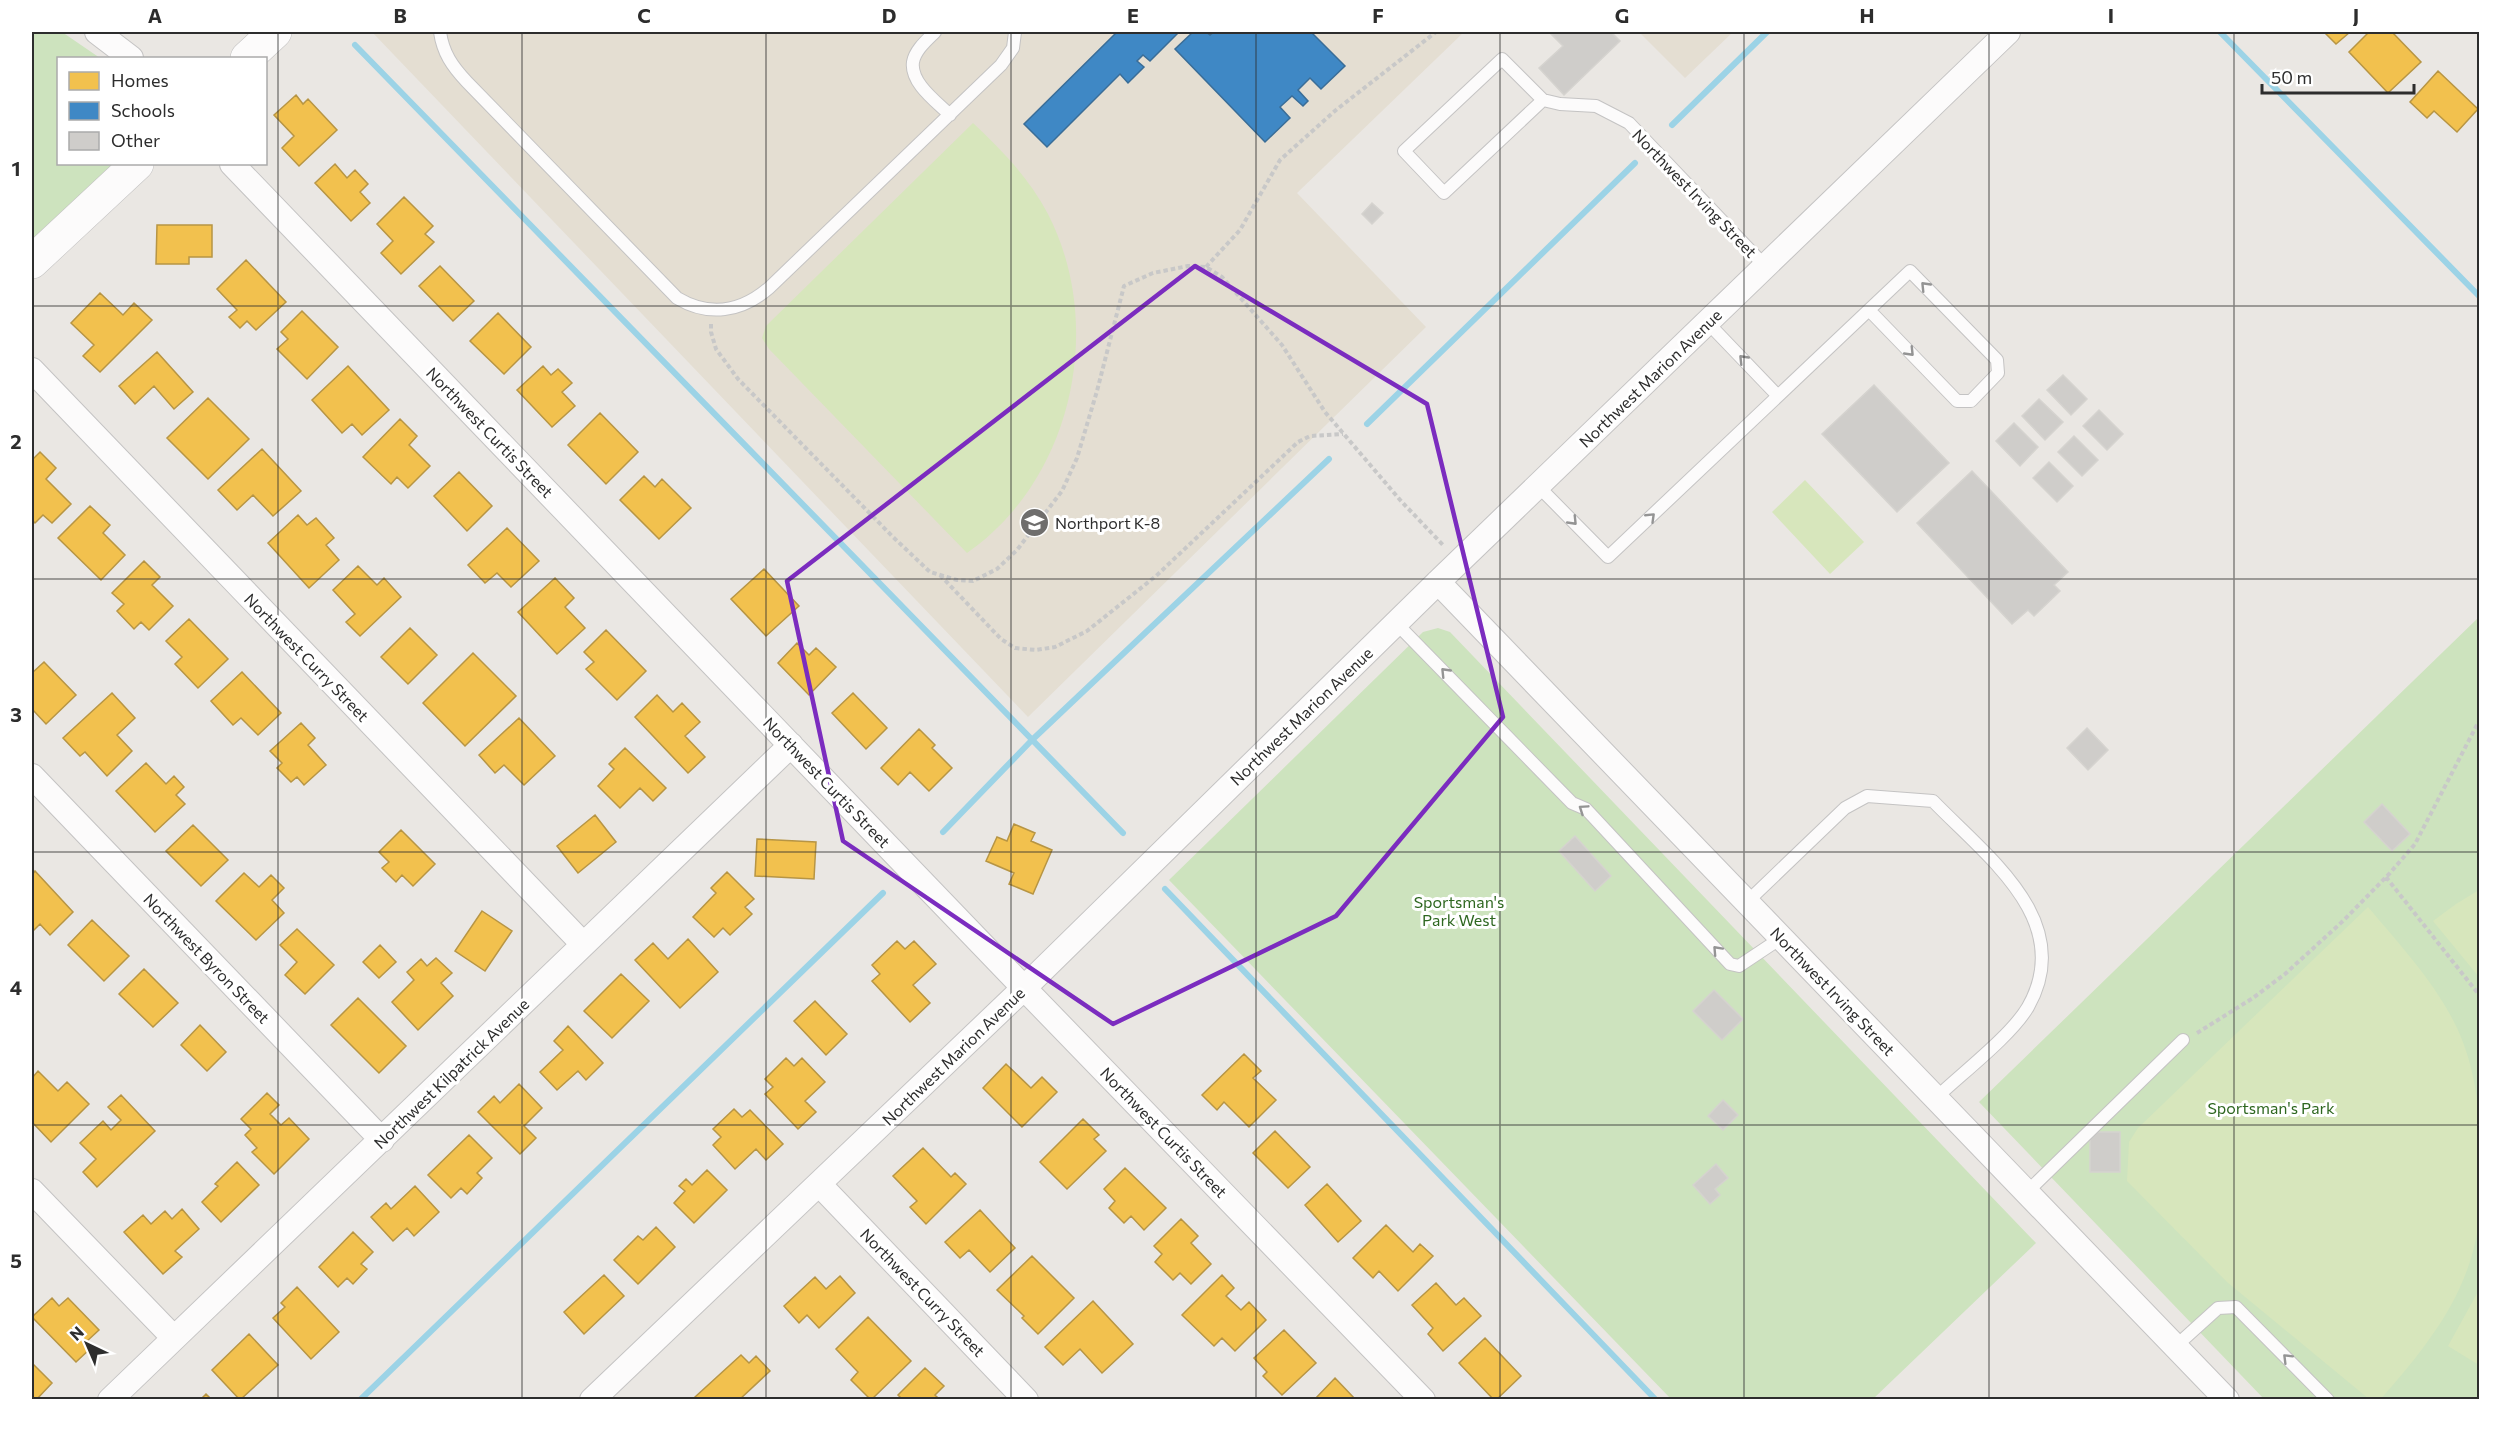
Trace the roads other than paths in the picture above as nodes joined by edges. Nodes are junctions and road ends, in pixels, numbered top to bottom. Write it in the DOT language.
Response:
graph roads {
  1 [pos="98,32"];
  2 [pos="275,32"];
  3 [pos="440,32"];
  4 [pos="935,32"];
  5 [pos="1015,32"];
  6 [pos="2008,32"];
  7 [pos="130,57"];
  8 [pos="248,57"];
  9 [pos="1543,100"];
  10 [pos="950,115"];
  11 [pos="136,165"];
  12 [pos="233,165"];
  13 [pos="32,262"];
  14 [pos="1765,266"];
  15 [pos="1869,310"];
  16 [pos="1707,322"];
  17 [pos="32,369"];
  18 [pos="1778,396"];
  19 [pos="1538,486"];
  20 [pos="1438,582"];
  21 [pos="1396,623"];
  22 [pos="791,745"];
  23 [pos="32,776"];
  24 [pos="1747,903"];
  25 [pos="1781,938"];
  26 [pos="583,944"];
  27 [pos="1024,988"];
  28 [pos="2183,1040"];
  29 [pos="1936,1098"];
  30 [pos="382,1140"];
  31 [pos="819,1184"];
  32 [pos="32,1191"];
  33 [pos="2027,1192"];
  34 [pos="174,1338"];
  35 [pos="2176,1347"];
  36 [pos="608,1394"];
  37 [pos="110,1400"];
  38 [pos="1026,1400"];
  39 [pos="1423,1400"];
  40 [pos="2227,1400"];
  41 [pos="2328,1400"];
  1 -- 7 [label="street"];
  2 -- 8 [label="street"];
  3 -- 10 [label="lane"];
  4 -- 10 [label="lane"];
  5 -- 10 [label="lane"];
  6 -- 14 [label="street, Northwest Marion Avenue"];
  9 -- 9 [label="lane"];
  9 -- 14 [label="lane, Northwest Irving Street"];
  11 -- 13 [label="street"];
  12 -- 22 [label="street, Northwest Curtis Street"];
  14 -- 16 [label="street, Northwest Marion Avenue"];
  15 -- 15 [label="lane, one-way"];
  15 -- 18 [label="lane"];
  18 -- 16 [label="lane, one-way"];
  16 -- 19 [label="street, Northwest Marion Avenue"];
  17 -- 26 [label="street, Northwest Curry Street"];
  19 -- 18 [label="lane, one-way"];
  19 -- 20 [label="street, Northwest Marion Avenue"];
  20 -- 21 [label="street, Northwest Marion Avenue"];
  20 -- 24 [label="street, Northwest Irving Street"];
  25 -- 21 [label="lane, one-way"];
  21 -- 27 [label="street, Northwest Marion Avenue"];
  22 -- 26 [label="street, Northwest Kilpatrick Avenue"];
  22 -- 27 [label="street, Northwest Curtis Street"];
  23 -- 30 [label="street, Northwest Byron Street"];
  24 -- 25 [label="street, Northwest Irving Street"];
  24 -- 29 [label="lane"];
  25 -- 29 [label="street, Northwest Irving Street"];
  26 -- 30 [label="street, Northwest Kilpatrick Avenue"];
  27 -- 31 [label="street, Northwest Marion Avenue"];
  27 -- 39 [label="street, Northwest Curtis Street"];
  28 -- 33 [label="lane"];
  29 -- 33 [label="street, Northwest Irving Street"];
  30 -- 34 [label="street, Northwest Kilpatrick Avenue"];
  31 -- 36 [label="street, Northwest Marion Avenue"];
  31 -- 38 [label="street, Northwest Curry Street"];
  32 -- 34 [label="street"];
  33 -- 35 [label="street, Northwest Irving Street"];
  34 -- 37 [label="street, Northwest Kilpatrick Avenue"];
  35 -- 40 [label="street, Northwest Irving Street"];
  41 -- 35 [label="lane, one-way"];
}
